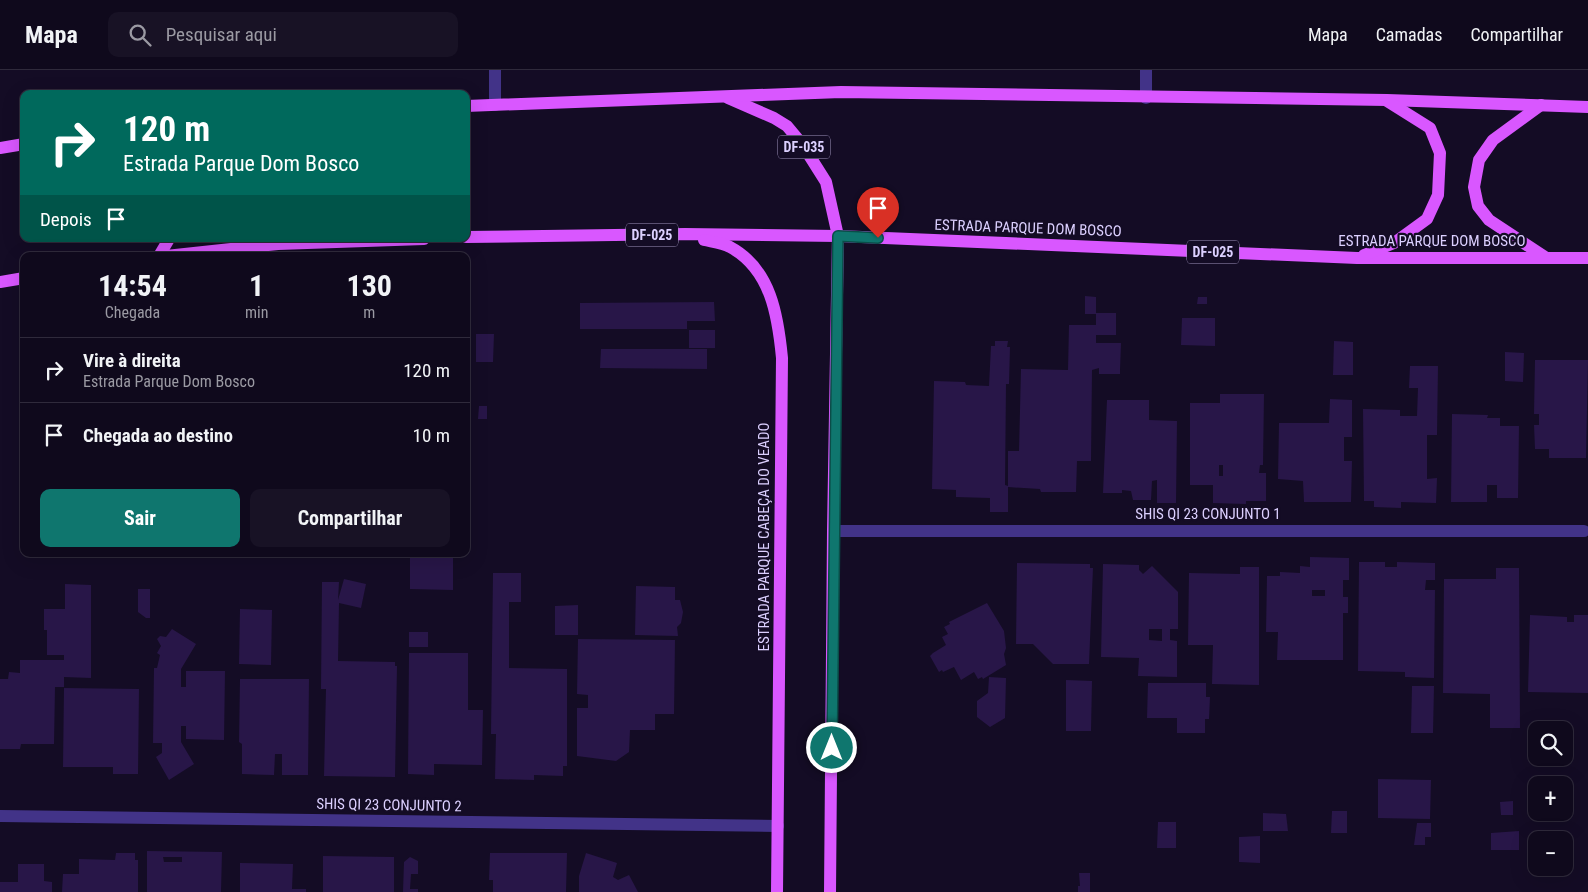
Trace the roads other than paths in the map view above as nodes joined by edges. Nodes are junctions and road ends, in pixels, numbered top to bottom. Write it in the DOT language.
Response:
graph roads {
  1 [pos="494,70"];
  2 [pos="1146,70"];
  3 [pos="724,96"];
  4 [pos="1146,98"];
  5 [pos="1387,100"];
  6 [pos="495,105"];
  7 [pos="1541,105"];
  8 [pos="470,106"];
  9 [pos="1588,107"];
  10 [pos="20,145"];
  11 [pos="0,148"];
  12 [pos="685,234"];
  13 [pos="838,236"];
  14 [pos="470,237"];
  15 [pos="267,242"];
  16 [pos="195,252"];
  17 [pos="1545,257"];
  18 [pos="1357,258"];
  19 [pos="1588,258"];
  20 [pos="20,279"];
  21 [pos="0,282"];
  22 [pos="832,530"];
  23 [pos="1584,531"];
  24 [pos="0,816"];
  25 [pos="778,826"];
  26 [pos="776,892"];
  27 [pos="830,892"];
  1 -- 6 [label="street"];
  2 -- 4 [label="street"];
  3 -- 4 [label="main road"];
  3 -- 6 [label="main road"];
  3 -- 13 [label="main road, DF-035"];
  4 -- 5 [label="main road"];
  5 -- 7 [label="main road"];
  5 -- 18 [label="main road"];
  6 -- 8 [label="main road"];
  7 -- 9 [label="main road"];
  7 -- 17 [label="main road"];
  10 -- 11 [label="main road"];
  12 -- 13 [label="main road, ESTRADA PARQUE DOM BOSCO / DF-025"];
  12 -- 14 [label="main road, ESTRADA PARQUE DOM BOSCO / DF-025"];
  12 -- 25 [label="main road, ESTRADA PARQUE CABEÇA DO VEADO"];
  13 -- 18 [label="main road, ESTRADA PARQUE DOM BOSCO / DF-025"];
  13 -- 22 [label="main road, DF-035"];
  15 -- 16 [label="main road"];
  17 -- 18 [label="main road, ESTRADA PARQUE DOM BOSCO / DF-025"];
  17 -- 19 [label="main road, ESTRADA PARQUE DOM BOSCO / DF-025"];
  20 -- 21 [label="main road"];
  22 -- 23 [label="street, SHIS QI 23 CONJUNTO 1"];
  22 -- 27 [label="main road, DF-035"];
  24 -- 25 [label="street, SHIS QI 23 CONJUNTO 2"];
  25 -- 26 [label="main road, ESTRADA PARQUE CABEÇA DO VEADO"];
}
